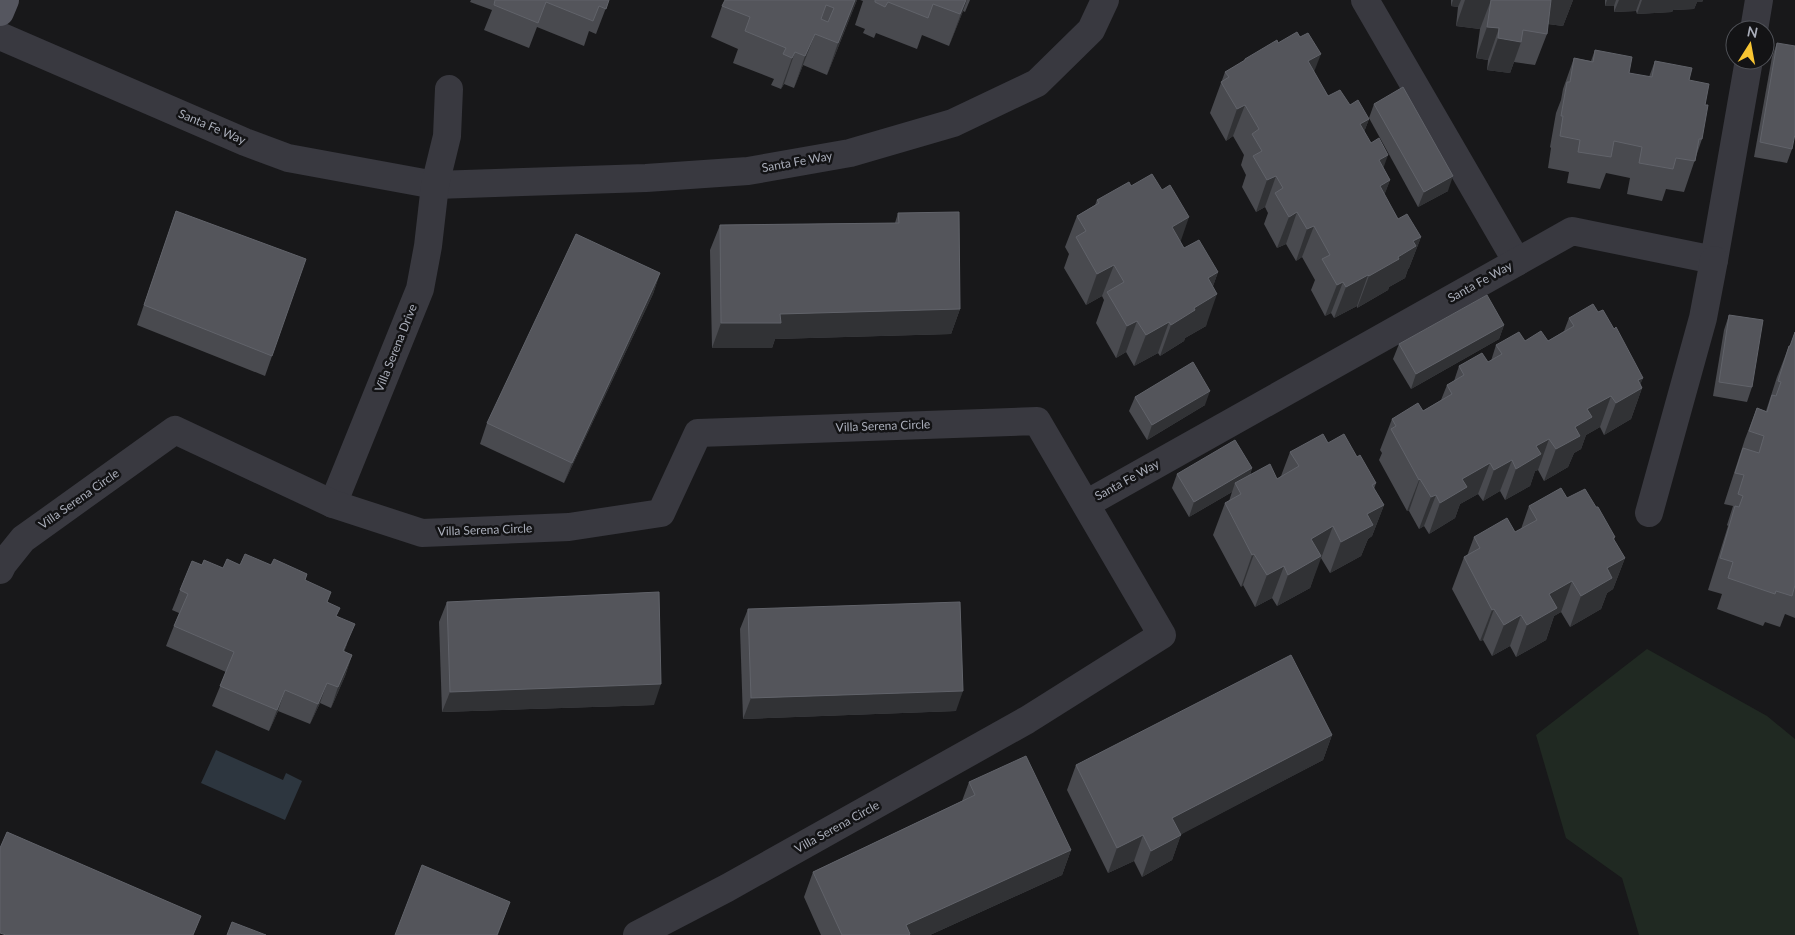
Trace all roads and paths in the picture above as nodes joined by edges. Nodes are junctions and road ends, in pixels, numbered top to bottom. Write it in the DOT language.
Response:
graph roads {
  1 [pos="5,0"];
  2 [pos="1106,0"];
  3 [pos="1365,0"];
  4 [pos="1759,0"];
  5 [pos="0,12"];
  6 [pos="1756,20"];
  7 [pos="0,36"];
  8 [pos="1748,70"];
  9 [pos="449,89"];
  10 [pos="436,185"];
  11 [pos="1714,260"];
  12 [pos="1517,262"];
  13 [pos="333,504"];
  14 [pos="1086,504"];
  15 [pos="1649,513"];
  16 [pos="0,570"];
  17 [pos="637,935"];
  1 -- 5 [label="main road"];
  2 -- 10 [label="street, Santa Fe Way"];
  3 -- 12 [label="street"];
  4 -- 6 [label="street"];
  7 -- 10 [label="street, Santa Fe Way"];
  8 -- 11 [label="street"];
  9 -- 10 [label="street"];
  10 -- 13 [label="street, Villa Serena Drive"];
  11 -- 12 [label="street, Santa Fe Way"];
  11 -- 15 [label="street"];
  12 -- 14 [label="street, Santa Fe Way"];
  13 -- 14 [label="street, Villa Serena Circle"];
  13 -- 16 [label="street, Villa Serena Circle"];
  14 -- 17 [label="street, Villa Serena Circle"];
}
